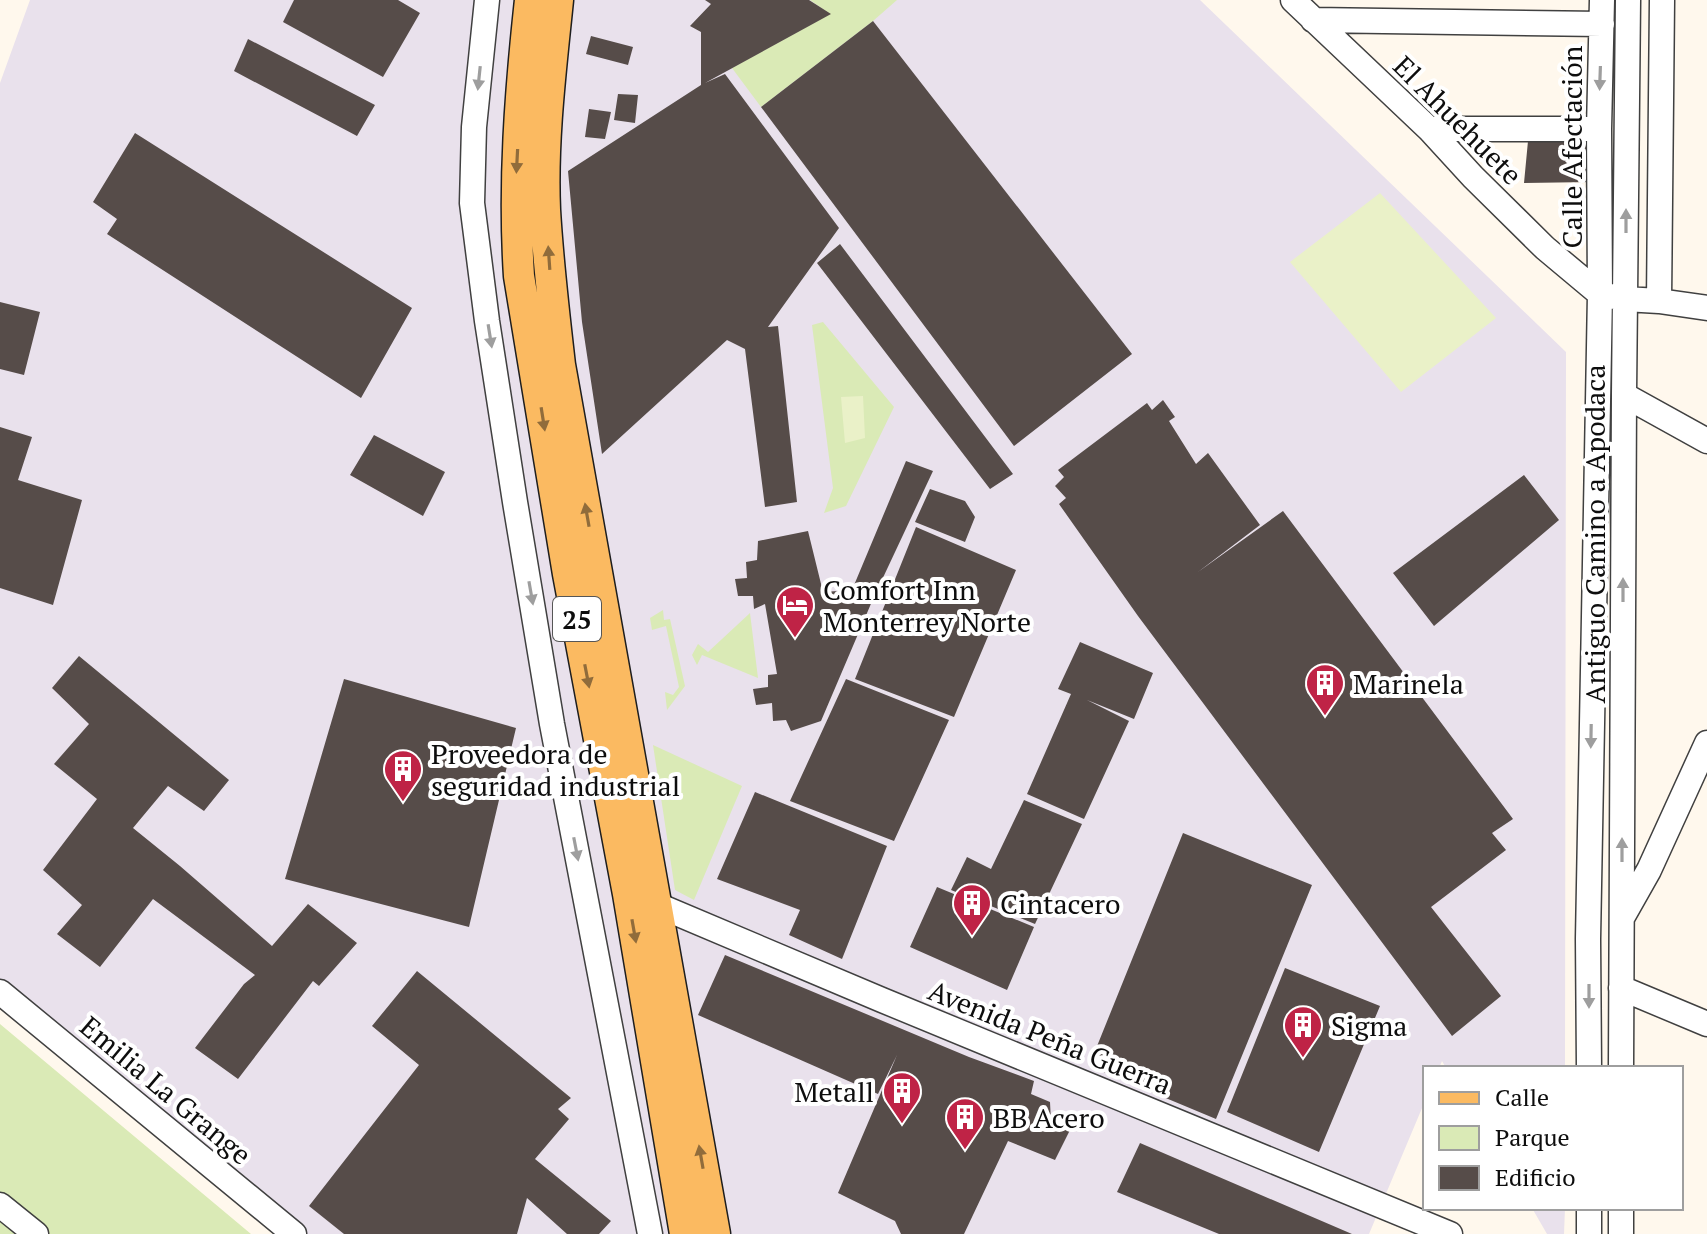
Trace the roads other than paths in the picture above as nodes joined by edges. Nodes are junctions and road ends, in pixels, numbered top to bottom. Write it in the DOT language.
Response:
graph roads {
  1 [pos="487,0"];
  2 [pos="530,0"];
  3 [pos="558,0"];
  4 [pos="1293,0"];
  5 [pos="1628,0"];
  6 [pos="1662,0"];
  7 [pos="1602,12"];
  8 [pos="1313,20"];
  9 [pos="1429,129"];
  10 [pos="1599,129"];
  11 [pos="1600,294"];
  12 [pos="1625,299"];
  13 [pos="1659,301"];
  14 [pos="1707,308"];
  15 [pos="1624,395"];
  16 [pos="1707,441"];
  17 [pos="595,719"];
  18 [pos="552,724"];
  19 [pos="1707,743"];
  20 [pos="628,894"];
  21 [pos="656,904"];
  22 [pos="1622,918"];
  23 [pos="1621,988"];
  24 [pos="0,992"];
  25 [pos="1707,1024"];
  26 [pos="1589,1066"];
  27 [pos="1621,1066"];
  28 [pos="0,1205"];
  29 [pos="1589,1210"];
  30 [pos="1621,1210"];
  31 [pos="1446,1224"];
  32 [pos="36,1234"];
  33 [pos="294,1234"];
  34 [pos="650,1234"];
  35 [pos="685,1234"];
  36 [pos="715,1234"];
  37 [pos="1589,1234"];
  38 [pos="1621,1234"];
  1 -- 18 [label="street, one-way"];
  2 -- 17 [label="main road, 25, one-way"];
  21 -- 3 [label="main road, 25, one-way"];
  4 -- 8 [label="street, El Ahuehuete"];
  12 -- 5 [label="street, Antiguo Camino a Apodaca, one-way"];
  6 -- 13 [label="street"];
  7 -- 8 [label="street"];
  7 -- 10 [label="street, Calle Afectación, one-way"];
  8 -- 9 [label="street, El Ahuehuete"];
  9 -- 10 [label="street"];
  9 -- 11 [label="street, El Ahuehuete"];
  10 -- 11 [label="street, Calle Afectación"];
  11 -- 12 [label="street, El Ahuehuete"];
  11 -- 26 [label="street, Calle Afectación, one-way"];
  12 -- 13 [label="street, El Ahuehuete"];
  12 -- 15 [label="street, Antiguo Camino a Apodaca"];
  13 -- 14 [label="street, El Ahuehuete"];
  15 -- 16 [label="street"];
  22 -- 15 [label="street, Antiguo Camino a Apodaca, one-way"];
  17 -- 18 [label="street"];
  17 -- 20 [label="main road, 25"];
  18 -- 34 [label="street, one-way"];
  19 -- 22 [label="street"];
  20 -- 21 [label="street, Avenida Peña Guerra"];
  20 -- 35 [label="main road, 25, one-way"];
  21 -- 31 [label="street, Avenida Peña Guerra"];
  36 -- 21 [label="main road, 25, one-way"];
  22 -- 23 [label="street, Antiguo Camino a Apodaca"];
  23 -- 25 [label="street"];
  23 -- 27 [label="street, Antiguo Camino a Apodaca"];
  24 -- 33 [label="street, Emilia La Grange"];
  28 -- 32 [label="street"];
  29 -- 37 [label="street"];
  30 -- 38 [label="street"];
}
